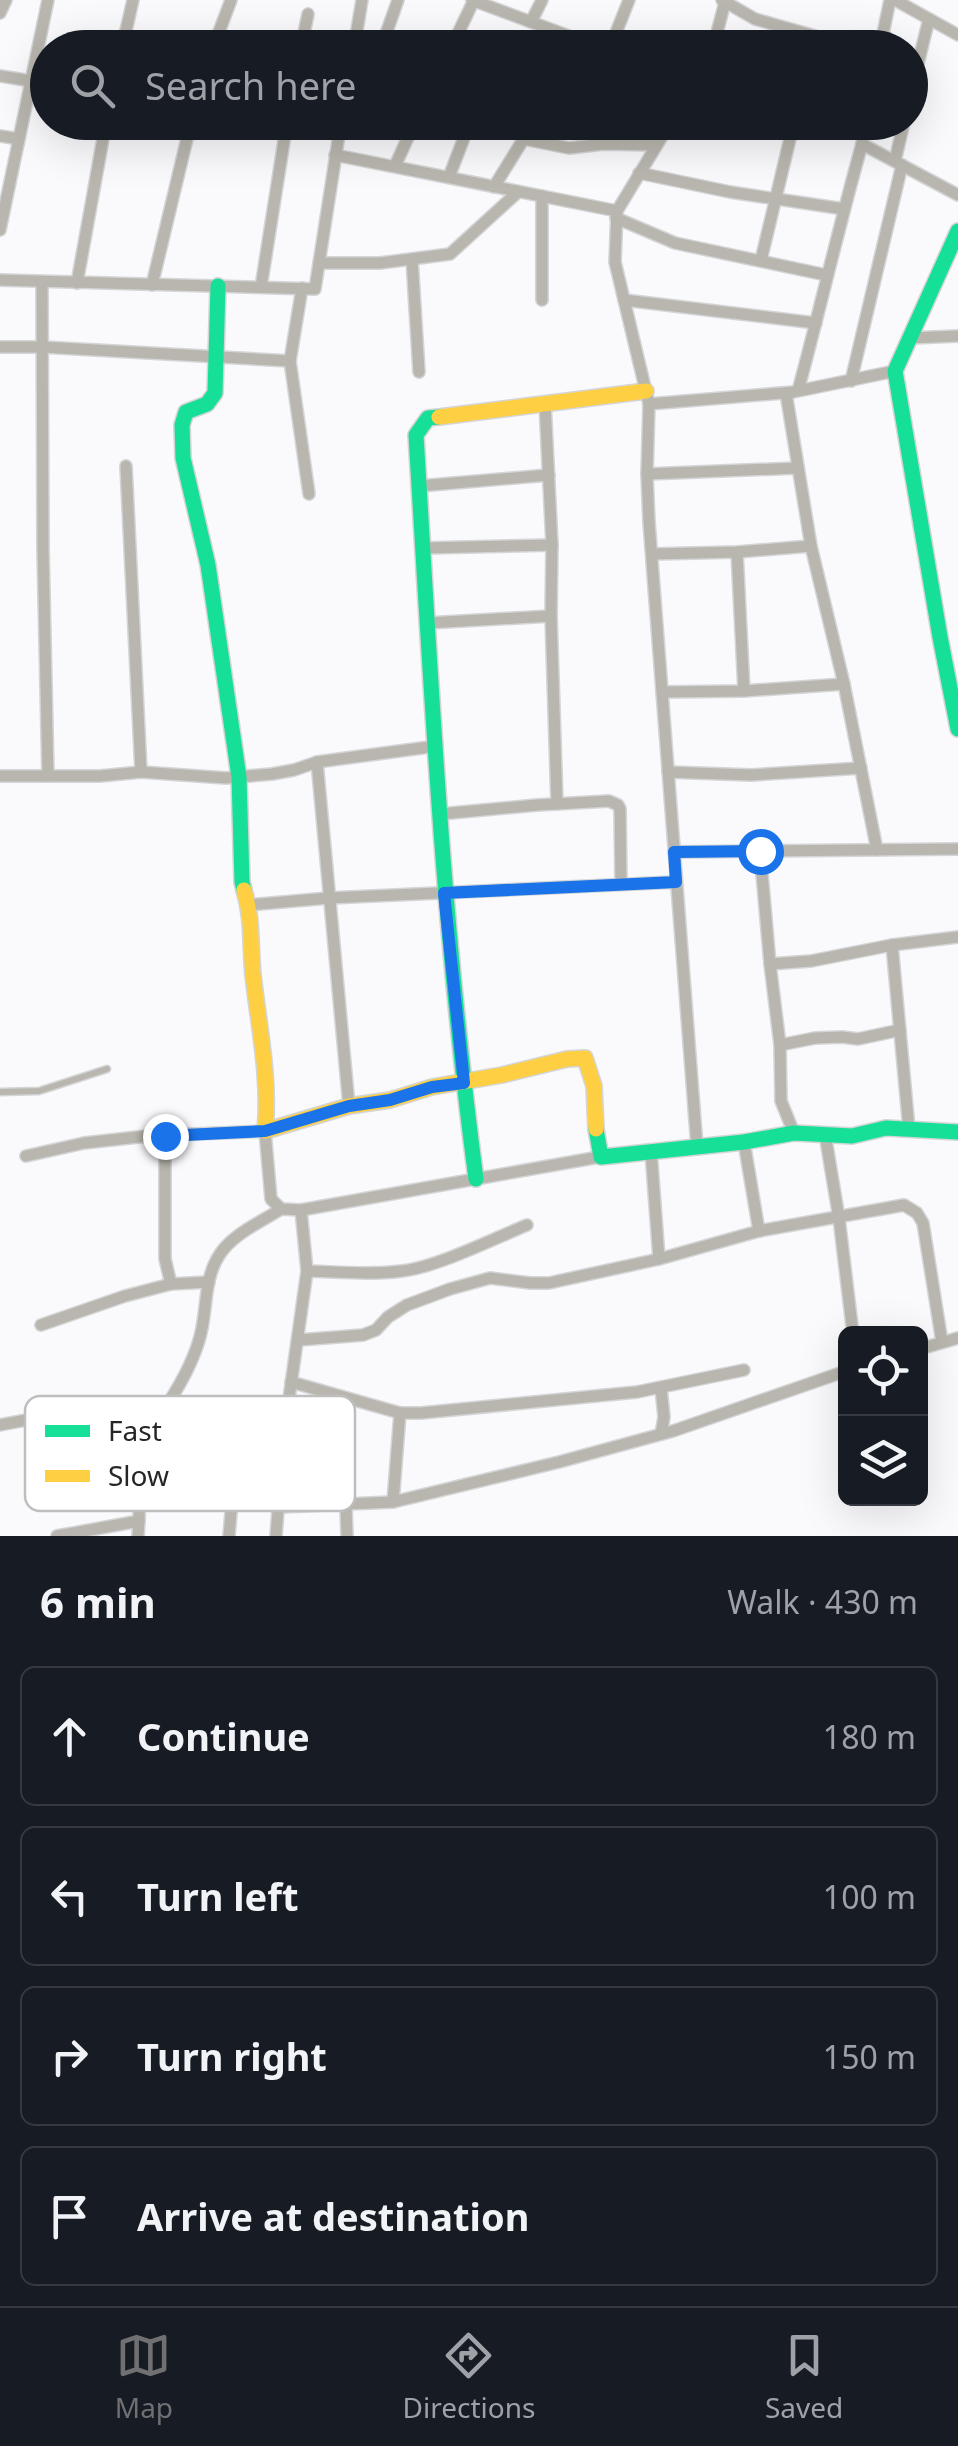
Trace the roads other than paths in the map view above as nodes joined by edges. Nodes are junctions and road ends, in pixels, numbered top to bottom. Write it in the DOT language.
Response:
graph roads {
  1 [pos="6,0"];
  2 [pos="48,0"];
  3 [pos="132,0"];
  4 [pos="230,0"];
  5 [pos="362,0"];
  6 [pos="398,0"];
  7 [pos="473,0"];
  8 [pos="542,0"];
  9 [pos="629,0"];
  10 [pos="892,0"];
  11 [pos="724,1"];
  12 [pos="0,13"];
  13 [pos="308,14"];
  14 [pos="929,18"];
  15 [pos="531,22"];
  16 [pos="42,30"];
  17 [pos="126,30"];
  18 [pos="219,30"];
  19 [pos="305,30"];
  20 [pos="357,30"];
  21 [pos="387,30"];
  22 [pos="459,30"];
  23 [pos="548,30"];
  24 [pos="617,30"];
  25 [pos="717,30"];
  26 [pos="794,30"];
  27 [pos="884,30"];
  28 [pos="926,30"];
  29 [pos="958,35"];
  30 [pos="0,76"];
  31 [pos="30,81"];
  32 [pos="30,86"];
  33 [pos="0,136"];
  34 [pos="19,139"];
  35 [pos="103,140"];
  36 [pos="187,140"];
  37 [pos="284,140"];
  38 [pos="338,140"];
  39 [pos="407,140"];
  40 [pos="463,140"];
  41 [pos="523,140"];
  42 [pos="529,140"];
  43 [pos="659,140"];
  44 [pos="790,140"];
  45 [pos="863,140"];
  46 [pos="902,140"];
  47 [pos="862,144"];
  48 [pos="656,145"];
  49 [pos="336,154"];
  50 [pos="899,163"];
  51 [pos="395,166"];
  52 [pos="639,173"];
  53 [pos="448,178"];
  54 [pos="494,187"];
  55 [pos="518,192"];
  56 [pos="958,194"];
  57 [pos="542,196"];
  58 [pos="775,199"];
  59 [pos="844,209"];
  60 [pos="616,215"];
  61 [pos="0,230"];
  62 [pos="958,231"];
  63 [pos="412,259"];
  64 [pos="761,260"];
  65 [pos="319,263"];
  66 [pos="826,275"];
  67 [pos="0,280"];
  68 [pos="42,282"];
  69 [pos="77,283"];
  70 [pos="152,285"];
  71 [pos="218,286"];
  72 [pos="262,288"];
  73 [pos="302,288"];
  74 [pos="542,300"];
  75 [pos="624,300"];
  76 [pos="816,323"];
  77 [pos="958,336"];
  78 [pos="910,338"];
  79 [pos="0,347"];
  80 [pos="42,347"];
  81 [pos="218,357"];
  82 [pos="290,361"];
  83 [pos="896,371"];
  84 [pos="420,372"];
  85 [pos="851,381"];
  86 [pos="792,392"];
  87 [pos="648,398"];
  88 [pos="545,404"];
  89 [pos="126,466"];
  90 [pos="798,468"];
  91 [pos="549,474"];
  92 [pos="647,474"];
  93 [pos="419,486"];
  94 [pos="309,494"];
  95 [pos="552,544"];
  96 [pos="811,546"];
  97 [pos="424,548"];
  98 [pos="737,552"];
  99 [pos="652,554"];
  100 [pos="551,616"];
  101 [pos="428,623"];
  102 [pos="844,684"];
  103 [pos="744,690"];
  104 [pos="662,692"];
  105 [pos="958,730"];
  106 [pos="436,746"];
  107 [pos="316,762"];
  108 [pos="861,768"];
  109 [pos="141,772"];
  110 [pos="668,772"];
  111 [pos="0,776"];
  112 [pos="48,776"];
  113 [pos="239,777"];
  114 [pos="557,804"];
  115 [pos="440,814"];
  116 [pos="877,850"];
  117 [pos="958,850"];
  118 [pos="760,851"];
  119 [pos="674,852"];
  120 [pos="676,882"];
  121 [pos="621,884"];
  122 [pos="444,893"];
  123 [pos="330,898"];
  124 [pos="248,905"];
  125 [pos="958,937"];
  126 [pos="892,945"];
  127 [pos="770,964"];
  128 [pos="900,1030"];
  129 [pos="780,1046"];
  130 [pos="107,1069"];
  131 [pos="464,1083"];
  132 [pos="0,1092"];
  133 [pos="349,1106"];
  134 [pos="909,1129"];
  135 [pos="265,1131"];
  136 [pos="958,1132"];
  137 [pos="794,1133"];
  138 [pos="825,1134"];
  139 [pos="165,1136"];
  140 [pos="744,1142"];
  141 [pos="697,1147"];
  142 [pos="652,1151"];
  143 [pos="26,1156"];
  144 [pos="605,1156"];
  145 [pos="476,1179"];
  146 [pos="281,1208"];
  147 [pos="300,1210"];
  148 [pos="839,1218"];
  149 [pos="528,1225"];
  150 [pos="759,1231"];
  151 [pos="659,1259"];
  152 [pos="308,1271"];
  153 [pos="209,1282"];
  154 [pos="170,1284"];
  155 [pos="40,1325"];
  156 [pos="852,1326"];
  157 [pos="958,1338"];
  158 [pos="299,1340"];
  159 [pos="942,1342"];
  160 [pos="928,1346"];
  161 [pos="744,1370"];
  162 [pos="838,1374"];
  163 [pos="291,1382"];
  164 [pos="661,1388"];
  165 [pos="172,1396"];
  166 [pos="289,1396"];
  167 [pos="340,1396"];
  168 [pos="355,1400"];
  169 [pos="400,1413"];
  170 [pos="25,1420"];
  171 [pos="0,1425"];
  172 [pos="662,1434"];
  173 [pos="393,1502"];
  174 [pos="355,1505"];
  175 [pos="139,1511"];
  176 [pos="231,1511"];
  177 [pos="279,1511"];
  178 [pos="346,1511"];
  179 [pos="139,1521"];
  180 [pos="57,1536"];
  181 [pos="138,1536"];
  182 [pos="229,1536"];
  183 [pos="276,1536"];
  184 [pos="347,1536"];
  1 -- 12 [label="street"];
  2 -- 16 [label="street"];
  3 -- 17 [label="street"];
  4 -- 18 [label="street"];
  5 -- 20 [label="street"];
  6 -- 21 [label="street"];
  7 -- 15 [label="street"];
  7 -- 22 [label="street"];
  8 -- 15 [label="street"];
  9 -- 24 [label="street"];
  10 -- 14 [label="street"];
  10 -- 27 [label="street"];
  11 -- 25 [label="street"];
  11 -- 26 [label="street"];
  13 -- 19 [label="street"];
  14 -- 28 [label="street"];
  14 -- 29 [label="street"];
  15 -- 23 [label="street"];
  30 -- 31 [label="street"];
  32 -- 34 [label="street"];
  33 -- 34 [label="street"];
  34 -- 61 [label="street"];
  35 -- 69 [label="street"];
  36 -- 70 [label="street"];
  37 -- 72 [label="street"];
  38 -- 49 [label="street"];
  39 -- 51 [label="street"];
  40 -- 53 [label="street"];
  41 -- 54 [label="street"];
  42 -- 48 [label="street"];
  43 -- 48 [label="street"];
  44 -- 58 [label="street"];
  45 -- 47 [label="street"];
  46 -- 50 [label="street"];
  47 -- 50 [label="street"];
  47 -- 59 [label="street"];
  48 -- 52 [label="street"];
  49 -- 51 [label="street"];
  49 -- 65 [label="street"];
  50 -- 56 [label="street"];
  50 -- 85 [label="street"];
  51 -- 53 [label="street"];
  52 -- 58 [label="street"];
  52 -- 60 [label="street"];
  53 -- 54 [label="street"];
  54 -- 55 [label="street"];
  55 -- 57 [label="street"];
  55 -- 63 [label="street"];
  57 -- 60 [label="street"];
  57 -- 74 [label="street"];
  58 -- 59 [label="street"];
  58 -- 64 [label="street"];
  59 -- 66 [label="street"];
  60 -- 64 [label="street"];
  60 -- 75 [label="street"];
  62 -- 78 [label="street"];
  63 -- 65 [label="street"];
  63 -- 84 [label="street"];
  64 -- 66 [label="street"];
  65 -- 73 [label="street"];
  66 -- 76 [label="street"];
  67 -- 68 [label="street"];
  68 -- 69 [label="street"];
  68 -- 80 [label="street"];
  69 -- 70 [label="street"];
  70 -- 71 [label="street"];
  71 -- 72 [label="street"];
  71 -- 81 [label="street"];
  72 -- 73 [label="street"];
  73 -- 82 [label="street"];
  75 -- 76 [label="street"];
  75 -- 87 [label="street"];
  76 -- 86 [label="street"];
  77 -- 78 [label="street"];
  78 -- 83 [label="street"];
  79 -- 80 [label="street"];
  80 -- 81 [label="street"];
  80 -- 112 [label="street"];
  81 -- 82 [label="street"];
  81 -- 113 [label="street"];
  82 -- 94 [label="street"];
  83 -- 85 [label="street"];
  83 -- 105 [label="street"];
  85 -- 86 [label="street"];
  86 -- 87 [label="street"];
  86 -- 90 [label="street"];
  87 -- 88 [label="street"];
  87 -- 92 [label="street"];
  88 -- 91 [label="street"];
  88 -- 93 [label="street"];
  89 -- 109 [label="street"];
  90 -- 92 [label="street"];
  90 -- 96 [label="street"];
  91 -- 93 [label="street"];
  91 -- 95 [label="street"];
  92 -- 99 [label="street"];
  93 -- 97 [label="street"];
  95 -- 97 [label="street"];
  95 -- 100 [label="street"];
  96 -- 98 [label="street"];
  96 -- 102 [label="street"];
  97 -- 101 [label="street"];
  98 -- 99 [label="street"];
  98 -- 103 [label="street"];
  99 -- 104 [label="street"];
  100 -- 101 [label="street"];
  100 -- 114 [label="street"];
  101 -- 106 [label="street"];
  102 -- 103 [label="street"];
  102 -- 108 [label="street"];
  103 -- 104 [label="street"];
  104 -- 110 [label="street"];
  106 -- 107 [label="street"];
  106 -- 115 [label="street"];
  107 -- 113 [label="street"];
  107 -- 123 [label="street"];
  108 -- 110 [label="street"];
  108 -- 116 [label="street"];
  109 -- 112 [label="street"];
  109 -- 113 [label="street"];
  110 -- 119 [label="street"];
  111 -- 112 [label="street"];
  113 -- 124 [label="street"];
  114 -- 115 [label="street"];
  114 -- 121 [label="street"];
  115 -- 122 [label="street"];
  116 -- 117 [label="street"];
  116 -- 118 [label="street"];
  118 -- 119 [label="street"];
  118 -- 127 [label="street"];
  119 -- 120 [label="street"];
  120 -- 121 [label="street"];
  120 -- 141 [label="street"];
  121 -- 122 [label="street"];
  122 -- 123 [label="street"];
  122 -- 131 [label="street"];
  123 -- 124 [label="street"];
  123 -- 133 [label="street"];
  124 -- 135 [label="street"];
  125 -- 126 [label="street"];
  126 -- 127 [label="street"];
  126 -- 128 [label="street"];
  127 -- 129 [label="street"];
  128 -- 129 [label="street"];
  128 -- 134 [label="street"];
  129 -- 137 [label="street"];
  130 -- 132 [label="lane"];
  131 -- 133 [label="street"];
  131 -- 144 [label="street"];
  131 -- 145 [label="street"];
  133 -- 135 [label="street"];
  134 -- 136 [label="street"];
  134 -- 138 [label="street"];
  135 -- 139 [label="street"];
  135 -- 146 [label="street"];
  137 -- 138 [label="street"];
  137 -- 140 [label="street"];
  138 -- 148 [label="street"];
  139 -- 143 [label="street"];
  139 -- 154 [label="street"];
  140 -- 141 [label="street"];
  140 -- 150 [label="street"];
  141 -- 142 [label="street"];
  142 -- 144 [label="street"];
  142 -- 151 [label="street"];
  144 -- 145 [label="street"];
  145 -- 147 [label="street"];
  146 -- 147 [label="street"];
  146 -- 153 [label="street"];
  147 -- 152 [label="street"];
  148 -- 150 [label="street"];
  148 -- 156 [label="street"];
  148 -- 159 [label="street"];
  149 -- 152 [label="street"];
  150 -- 151 [label="street"];
  151 -- 158 [label="street"];
  152 -- 158 [label="street"];
  153 -- 154 [label="street"];
  153 -- 165 [label="street"];
  154 -- 155 [label="street"];
  157 -- 159 [label="street"];
  158 -- 163 [label="street"];
  159 -- 160 [label="street"];
  161 -- 164 [label="street"];
  162 -- 172 [label="street"];
  163 -- 166 [label="street"];
  163 -- 167 [label="street"];
  164 -- 169 [label="street"];
  164 -- 172 [label="street"];
  168 -- 169 [label="street"];
  169 -- 173 [label="street"];
  170 -- 171 [label="street"];
  172 -- 173 [label="street"];
  173 -- 174 [label="street"];
  175 -- 179 [label="street"];
  176 -- 182 [label="street"];
  177 -- 183 [label="street"];
  178 -- 184 [label="street"];
  179 -- 180 [label="street"];
  179 -- 181 [label="street"];
}
